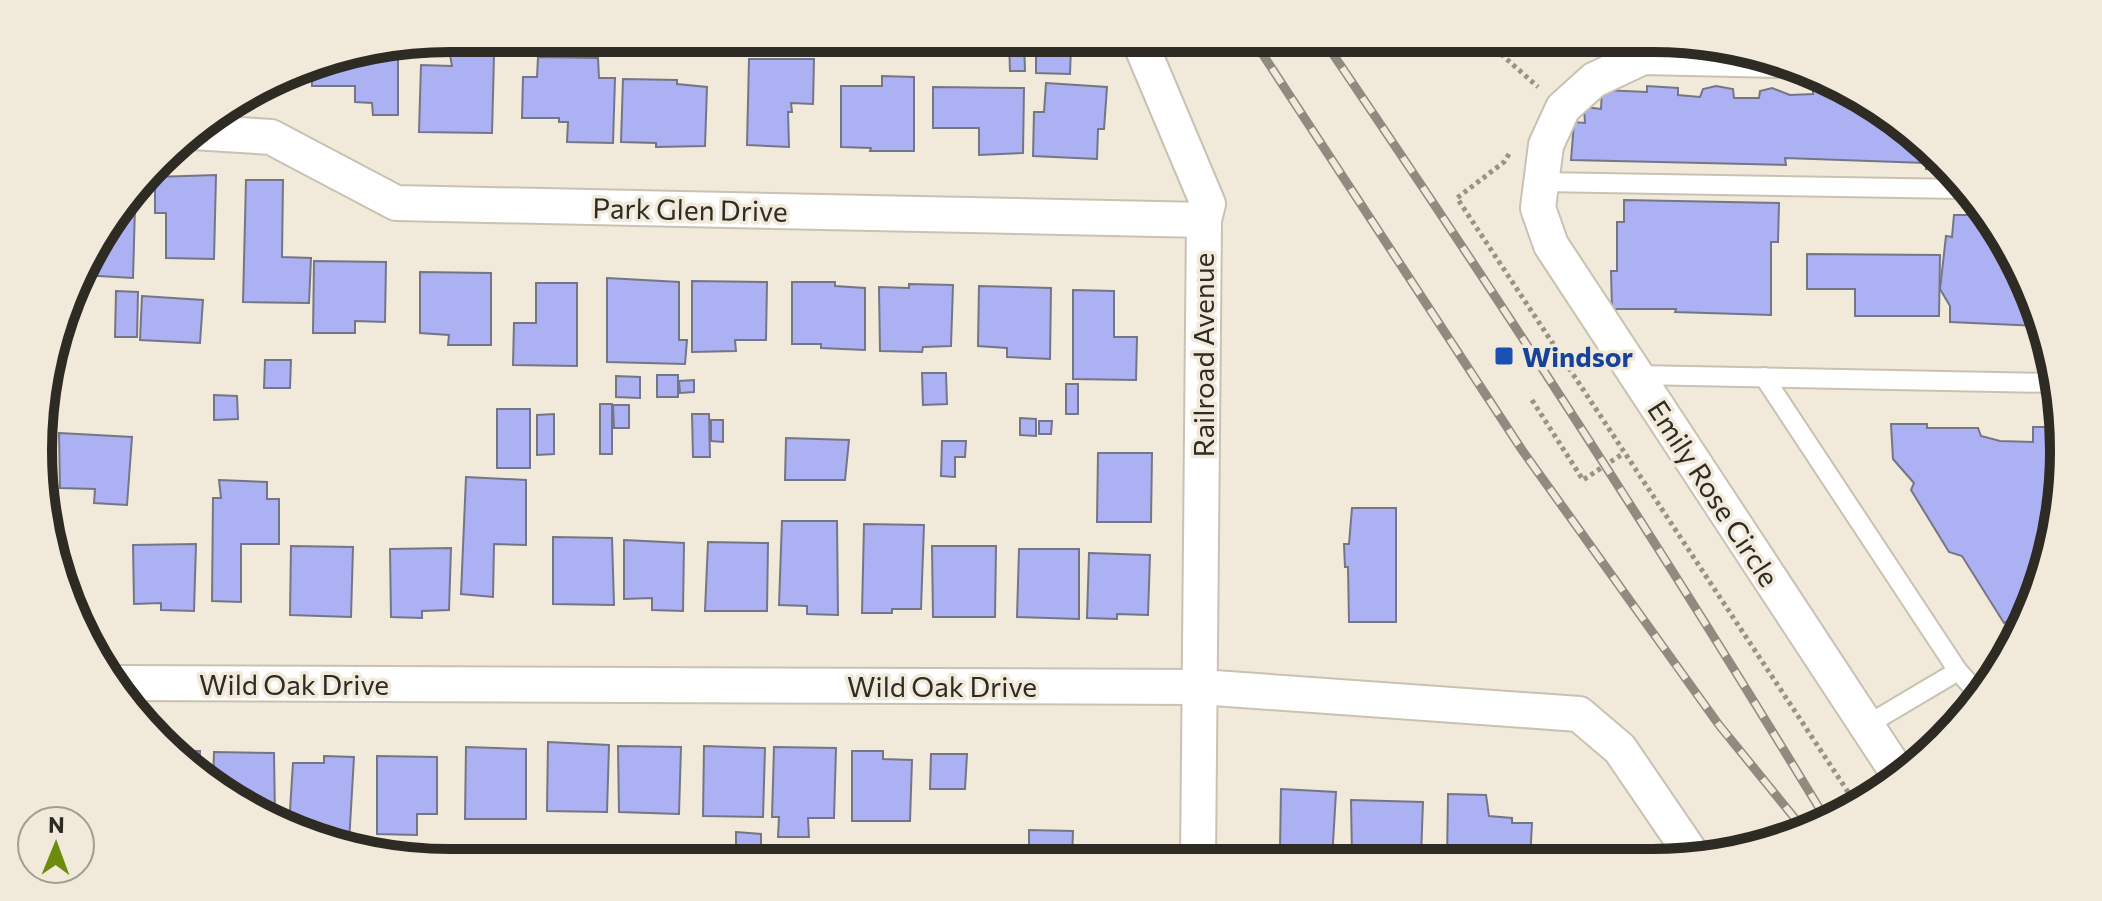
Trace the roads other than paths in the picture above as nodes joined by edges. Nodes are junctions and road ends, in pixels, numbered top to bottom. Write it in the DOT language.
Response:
graph roads {
  1 [pos="1144,52"];
  2 [pos="1722,59"];
  3 [pos="209,133"];
  4 [pos="1540,182"];
  5 [pos="1952,189"];
  6 [pos="1204,220"];
  7 [pos="1637,375"];
  8 [pos="1764,377"];
  9 [pos="2044,383"];
  10 [pos="1958,671"];
  11 [pos="127,683"];
  12 [pos="1200,687"];
  13 [pos="1972,687"];
  14 [pos="1867,725"];
  15 [pos="1894,767"];
  16 [pos="1687,847"];
  17 [pos="1198,849"];
  1 -- 6 [label="street, Railroad Avenue"];
  2 -- 4 [label="street, Emily Rose Circle"];
  3 -- 6 [label="street, Park Glen Drive"];
  4 -- 5 [label="lane"];
  4 -- 7 [label="street, Emily Rose Circle"];
  6 -- 12 [label="street, Railroad Avenue"];
  7 -- 8 [label="lane"];
  7 -- 14 [label="street, Emily Rose Circle"];
  8 -- 9 [label="lane"];
  8 -- 10 [label="lane"];
  10 -- 13 [label="lane"];
  10 -- 14 [label="lane"];
  11 -- 12 [label="street, Wild Oak Drive"];
  12 -- 16 [label="street, Wild Oak Drive"];
  12 -- 17 [label="street, Railroad Avenue"];
  14 -- 15 [label="street, Emily Rose Circle"];
}
